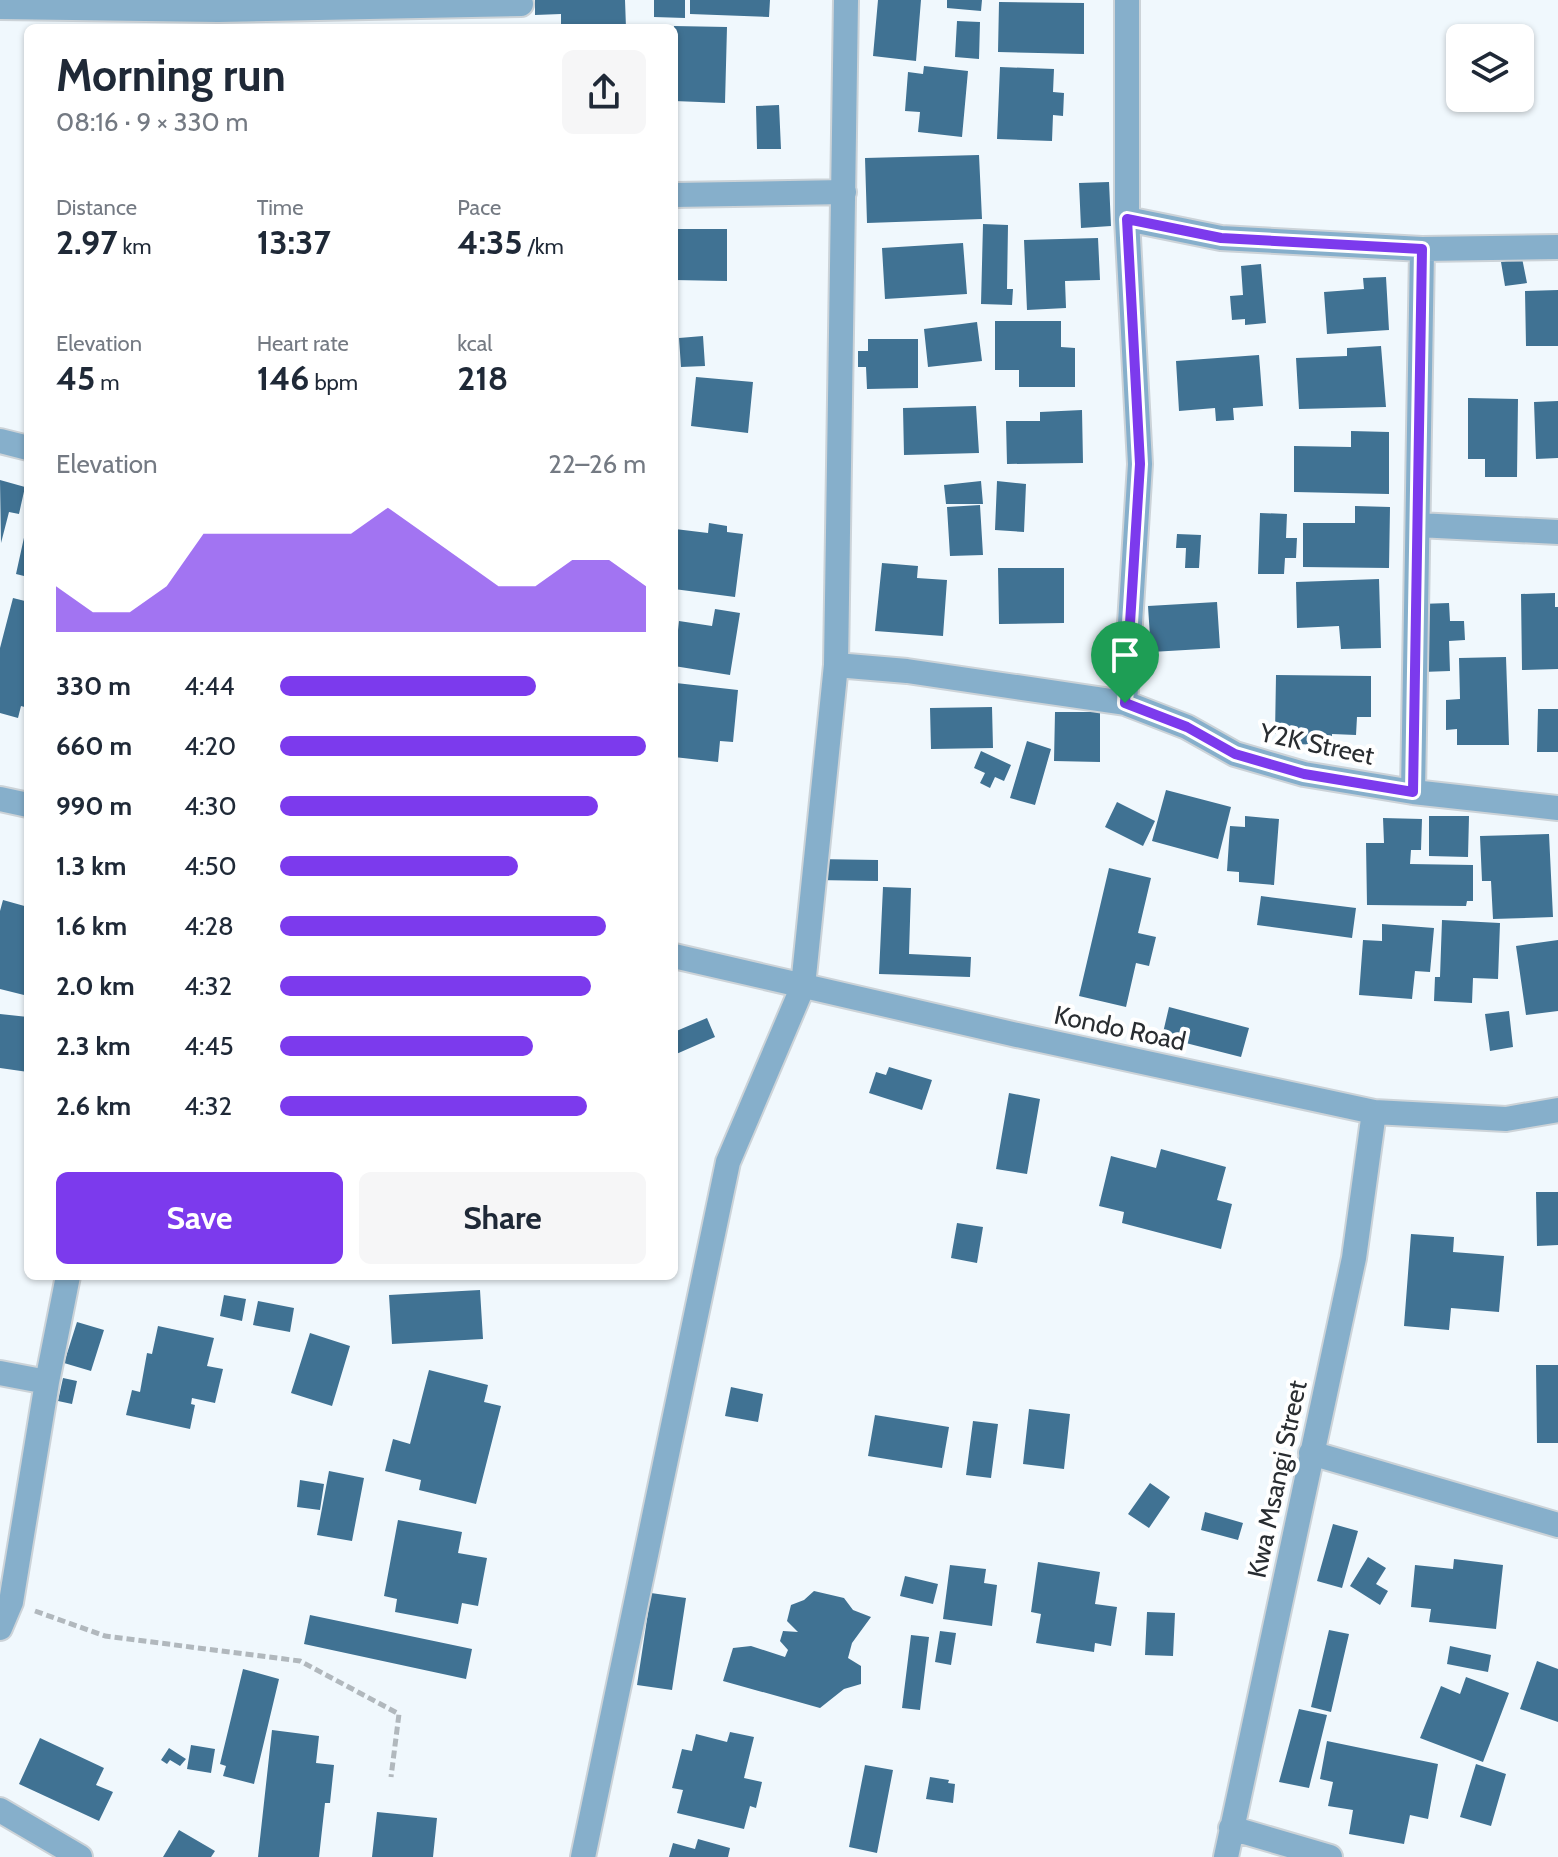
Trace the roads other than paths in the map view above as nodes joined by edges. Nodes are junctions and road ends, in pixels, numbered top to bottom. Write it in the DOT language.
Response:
graph roads {
  1 [pos="846,0"];
  2 [pos="1127,0"];
  3 [pos="0,7"];
  4 [pos="521,11"];
  5 [pos="217,19"];
  6 [pos="844,192"];
  7 [pos="678,195"];
  8 [pos="1127,219"];
  9 [pos="1558,247"];
  10 [pos="1422,249"];
  11 [pos="0,441"];
  12 [pos="24,447"];
  13 [pos="1418,525"];
  14 [pos="1558,532"];
  15 [pos="836,665"];
  16 [pos="1125,703"];
  17 [pos="1413,792"];
  18 [pos="0,799"];
  19 [pos="24,804"];
  20 [pos="1558,808"];
  21 [pos="678,957"];
  22 [pos="803,986"];
  23 [pos="1558,1110"];
  24 [pos="1374,1112"];
  25 [pos="67,1280"];
  26 [pos="0,1373"];
  27 [pos="47,1382"];
  28 [pos="1311,1453"];
  29 [pos="1558,1525"];
  30 [pos="0,1628"];
  31 [pos="0,1810"];
  32 [pos="1231,1828"];
  33 [pos="80,1857"];
  34 [pos="583,1857"];
  35 [pos="1226,1857"];
  36 [pos="1330,1857"];
  1 -- 6 [label="street"];
  2 -- 8 [label="street"];
  3 -- 5 [label="street"];
  4 -- 5 [label="street"];
  6 -- 7 [label="street"];
  6 -- 15 [label="street"];
  8 -- 10 [label="street"];
  8 -- 16 [label="street"];
  9 -- 10 [label="street"];
  10 -- 13 [label="street"];
  11 -- 12 [label="street"];
  13 -- 14 [label="street"];
  13 -- 17 [label="street"];
  15 -- 16 [label="street, Y2K Street"];
  15 -- 22 [label="street"];
  16 -- 17 [label="street, Y2K Street"];
  17 -- 20 [label="street, Y2K Street"];
  18 -- 19 [label="street"];
  21 -- 22 [label="street, Kondo Road"];
  22 -- 24 [label="street, Kondo Road"];
  22 -- 34 [label="street"];
  23 -- 24 [label="street, Kondo Road"];
  24 -- 28 [label="street, Kwa Msangi Street"];
  25 -- 27 [label="street"];
  26 -- 27 [label="street"];
  27 -- 30 [label="street"];
  28 -- 29 [label="street"];
  28 -- 32 [label="street, Kwa Msangi Street"];
  31 -- 33 [label="street"];
  32 -- 35 [label="street, Kwa Msangi Street"];
  32 -- 36 [label="street"];
}
